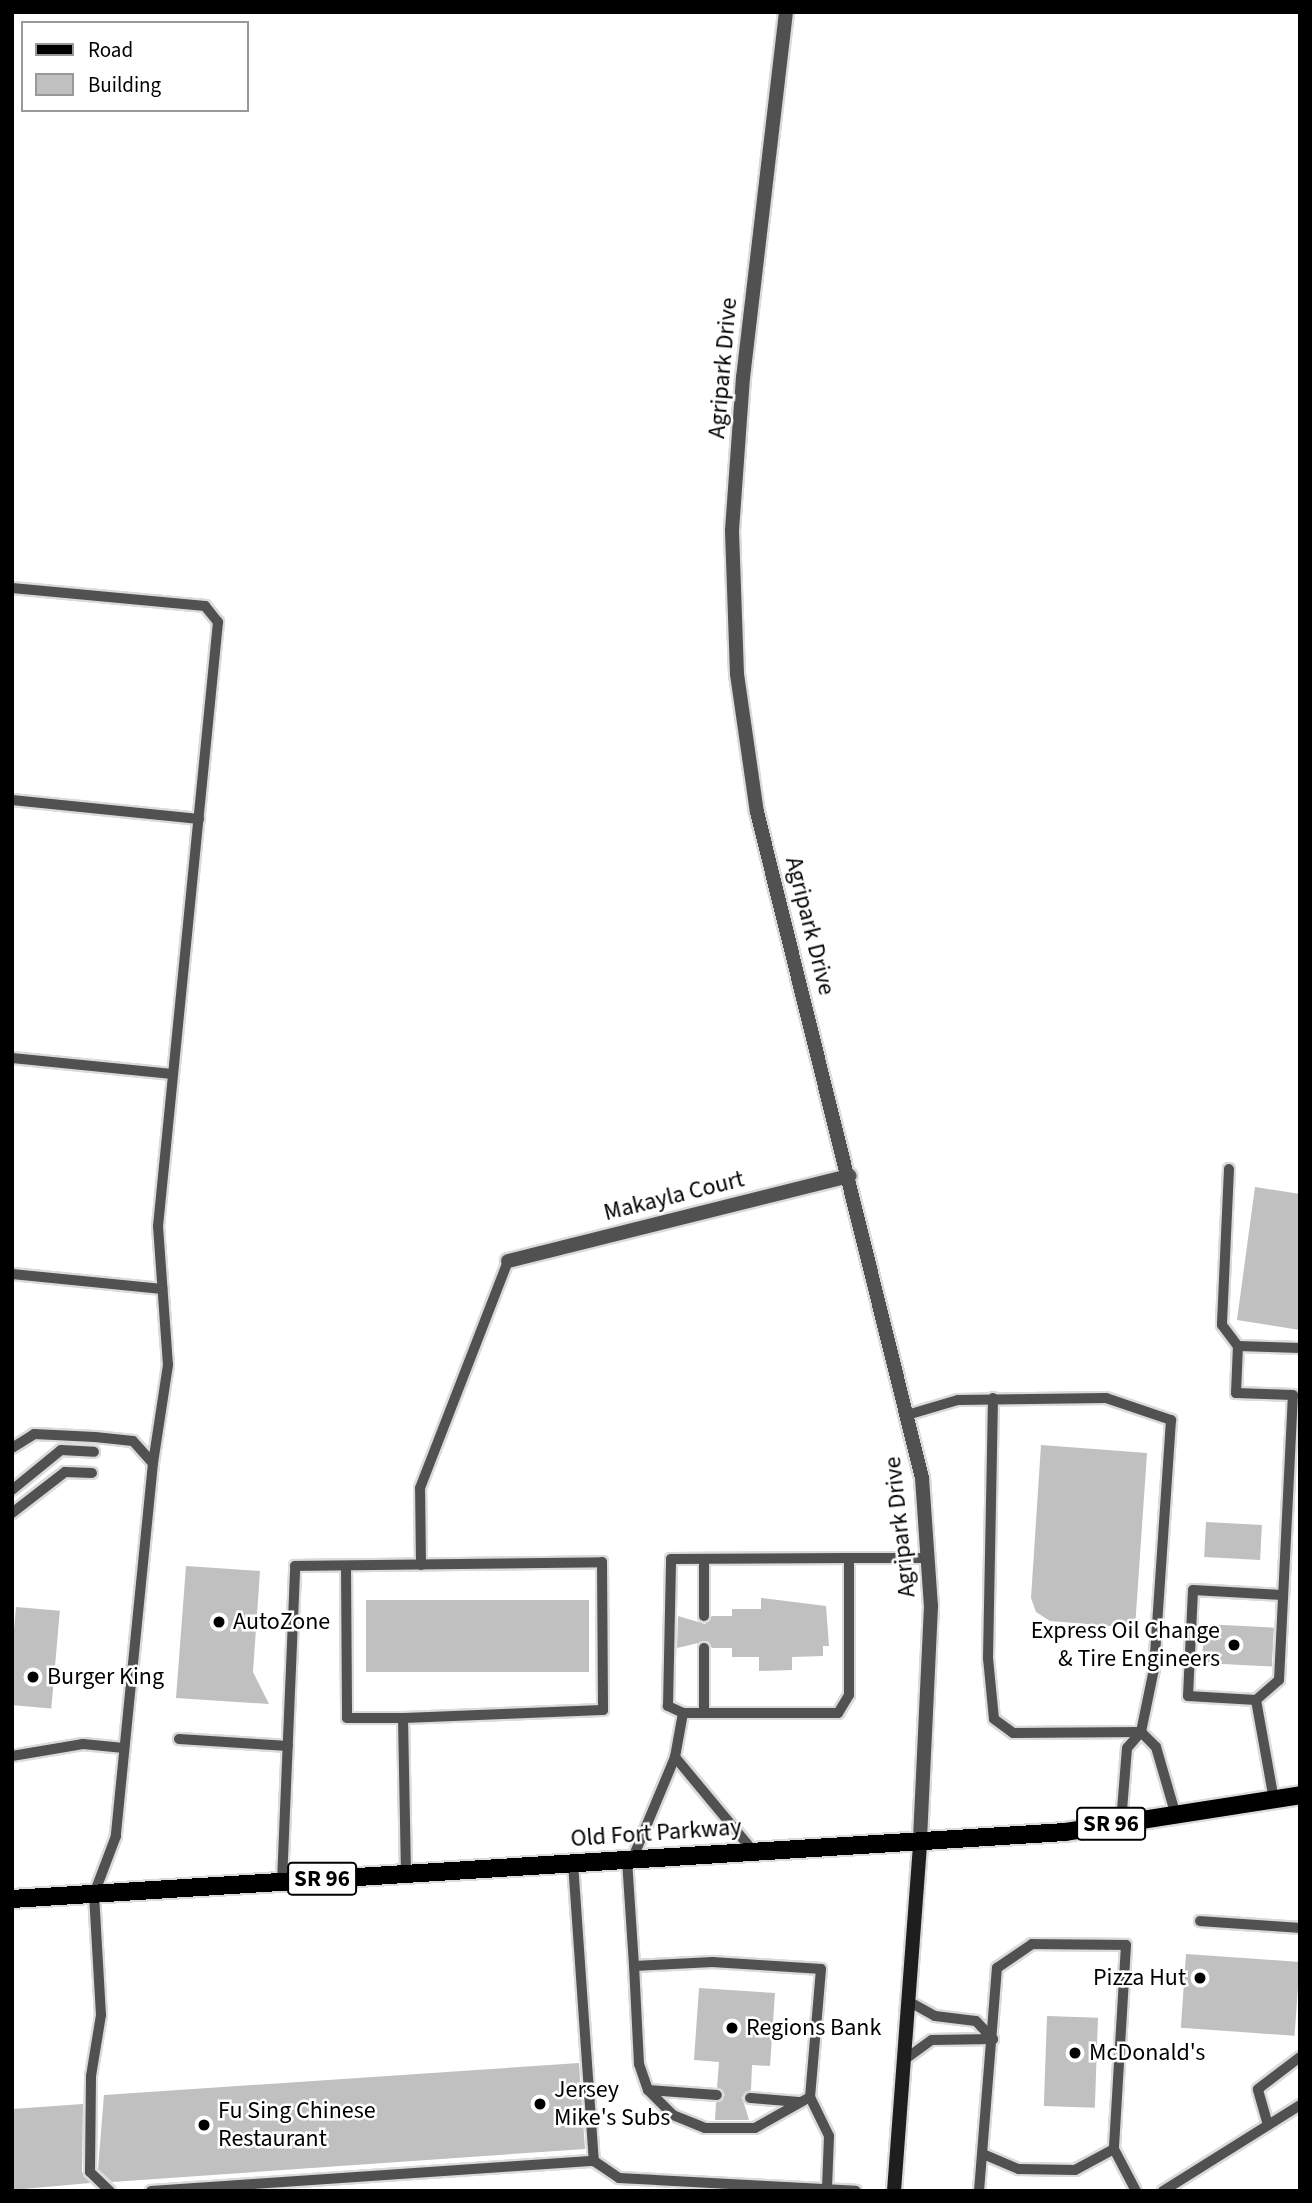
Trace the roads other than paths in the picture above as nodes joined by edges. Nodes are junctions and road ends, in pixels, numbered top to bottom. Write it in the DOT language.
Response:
graph roads {
  1 [pos="786,12"];
  2 [pos="12,588"];
  3 [pos="12,800"];
  4 [pos="199,820"];
  5 [pos="12,1058"];
  6 [pos="172,1074"];
  7 [pos="1230,1169"];
  8 [pos="850,1176"];
  9 [pos="509,1261"];
  10 [pos="12,1274"];
  11 [pos="162,1289"];
  12 [pos="1238,1346"];
  13 [pos="1300,1348"];
  14 [pos="1296,1395"];
  15 [pos="993,1398"];
  16 [pos="907,1415"];
  17 [pos="12,1448"];
  18 [pos="94,1452"];
  19 [pos="153,1463"];
  20 [pos="92,1473"];
  21 [pos="12,1490"];
  22 [pos="12,1513"];
  23 [pos="849,1558"];
  24 [pos="927,1558"];
  25 [pos="704,1559"];
  26 [pos="421,1565"];
  27 [pos="346,1566"];
  28 [pos="1282,1595"];
  29 [pos="704,1616"];
  30 [pos="704,1648"];
  31 [pos="1255,1700"];
  32 [pos="683,1713"];
  33 [pos="704,1713"];
  34 [pos="403,1718"];
  35 [pos="1141,1732"];
  36 [pos="179,1740"];
  37 [pos="288,1746"];
  38 [pos="12,1747"];
  39 [pos="124,1748"];
  40 [pos="18,1756"];
  41 [pos="675,1758"];
  42 [pos="1300,1794"];
  43 [pos="1274,1800"];
  44 [pos="1176,1816"];
  45 [pos="1121,1823"];
  46 [pos="920,1842"];
  47 [pos="754,1852"];
  48 [pos="629,1860"];
  49 [pos="573,1863"];
  50 [pos="406,1874"];
  51 [pos="282,1882"];
  52 [pos="94,1894"];
  53 [pos="12,1899"];
  54 [pos="1200,1921"];
  55 [pos="1300,1928"];
  56 [pos="634,1966"];
  57 [pos="908,2001"];
  58 [pos="993,2039"];
  59 [pos="1300,2057"];
  60 [pos="904,2060"];
  61 [pos="648,2090"];
  62 [pos="717,2095"];
  63 [pos="750,2098"];
  64 [pos="805,2100"];
  65 [pos="1300,2105"];
  66 [pos="1268,2125"];
  67 [pos="1114,2149"];
  68 [pos="984,2154"];
  69 [pos="594,2161"];
  70 [pos="619,2178"];
  71 [pos="750,2188"];
  72 [pos="827,2189"];
  73 [pos="110,2191"];
  74 [pos="151,2191"];
  75 [pos="618,2191"];
  76 [pos="856,2191"];
  77 [pos="894,2191"];
  78 [pos="979,2191"];
  79 [pos="1136,2191"];
  80 [pos="1163,2191"];
  1 -- 8 [label="street, Agripark Drive"];
  2 -- 4 [label="lane"];
  3 -- 4 [label="lane"];
  4 -- 6 [label="lane"];
  5 -- 6 [label="lane"];
  6 -- 11 [label="lane"];
  7 -- 12 [label="lane"];
  8 -- 9 [label="street, Makayla Court"];
  8 -- 16 [label="street, Agripark Drive"];
  9 -- 26 [label="lane"];
  10 -- 11 [label="lane"];
  11 -- 19 [label="lane"];
  12 -- 13 [label="lane"];
  12 -- 14 [label="lane"];
  14 -- 28 [label="lane"];
  15 -- 16 [label="lane"];
  15 -- 35 [label="lane"];
  15 -- 35 [label="lane"];
  16 -- 24 [label="street, Agripark Drive"];
  17 -- 19 [label="lane"];
  18 -- 21 [label="lane"];
  19 -- 39 [label="lane"];
  20 -- 22 [label="lane"];
  23 -- 24 [label="lane"];
  23 -- 25 [label="lane"];
  23 -- 33 [label="lane"];
  24 -- 46 [label="street, Agripark Drive"];
  25 -- 29 [label="lane"];
  25 -- 32 [label="lane"];
  26 -- 27 [label="lane"];
  26 -- 34 [label="lane"];
  27 -- 34 [label="lane"];
  27 -- 37 [label="lane"];
  28 -- 31 [label="lane"];
  28 -- 31 [label="lane"];
  30 -- 33 [label="lane"];
  31 -- 43 [label="lane"];
  32 -- 33 [label="lane"];
  32 -- 41 [label="lane"];
  34 -- 50 [label="lane"];
  35 -- 44 [label="lane"];
  35 -- 45 [label="lane"];
  36 -- 37 [label="lane"];
  37 -- 51 [label="lane"];
  38 -- 40 [label="lane"];
  39 -- 40 [label="lane"];
  39 -- 52 [label="lane"];
  41 -- 47 [label="lane"];
  41 -- 48 [label="lane"];
  42 -- 43 [label="main road, Old Fort Parkway / SR 96"];
  43 -- 44 [label="main road, Old Fort Parkway / SR 96"];
  44 -- 45 [label="main road, Old Fort Parkway / SR 96"];
  45 -- 46 [label="main road, Old Fort Parkway / SR 96"];
  46 -- 47 [label="main road, Old Fort Parkway / SR 96"];
  46 -- 57 [label="street"];
  47 -- 48 [label="main road, Old Fort Parkway / SR 96"];
  48 -- 49 [label="main road, Old Fort Parkway / SR 96"];
  48 -- 56 [label="lane"];
  49 -- 50 [label="main road, Old Fort Parkway / SR 96"];
  49 -- 69 [label="lane"];
  50 -- 51 [label="main road, Old Fort Parkway / SR 96"];
  51 -- 52 [label="main road, Old Fort Parkway / SR 96"];
  52 -- 53 [label="main road, Old Fort Parkway / SR 96"];
  52 -- 73 [label="lane"];
  54 -- 55 [label="lane"];
  56 -- 61 [label="lane"];
  56 -- 64 [label="lane"];
  57 -- 58 [label="lane"];
  57 -- 60 [label="street"];
  58 -- 60 [label="lane"];
  58 -- 67 [label="lane"];
  58 -- 68 [label="lane"];
  59 -- 66 [label="lane"];
  60 -- 77 [label="street"];
  61 -- 62 [label="lane"];
  61 -- 64 [label="lane"];
  63 -- 64 [label="lane"];
  64 -- 72 [label="lane"];
  65 -- 66 [label="lane"];
  66 -- 80 [label="lane"];
  67 -- 68 [label="lane"];
  67 -- 79 [label="lane"];
  68 -- 78 [label="lane"];
  69 -- 70 [label="lane"];
  69 -- 74 [label="lane"];
  70 -- 71 [label="lane"];
  70 -- 75 [label="lane"];
  71 -- 72 [label="lane"];
  72 -- 76 [label="lane"];
}
